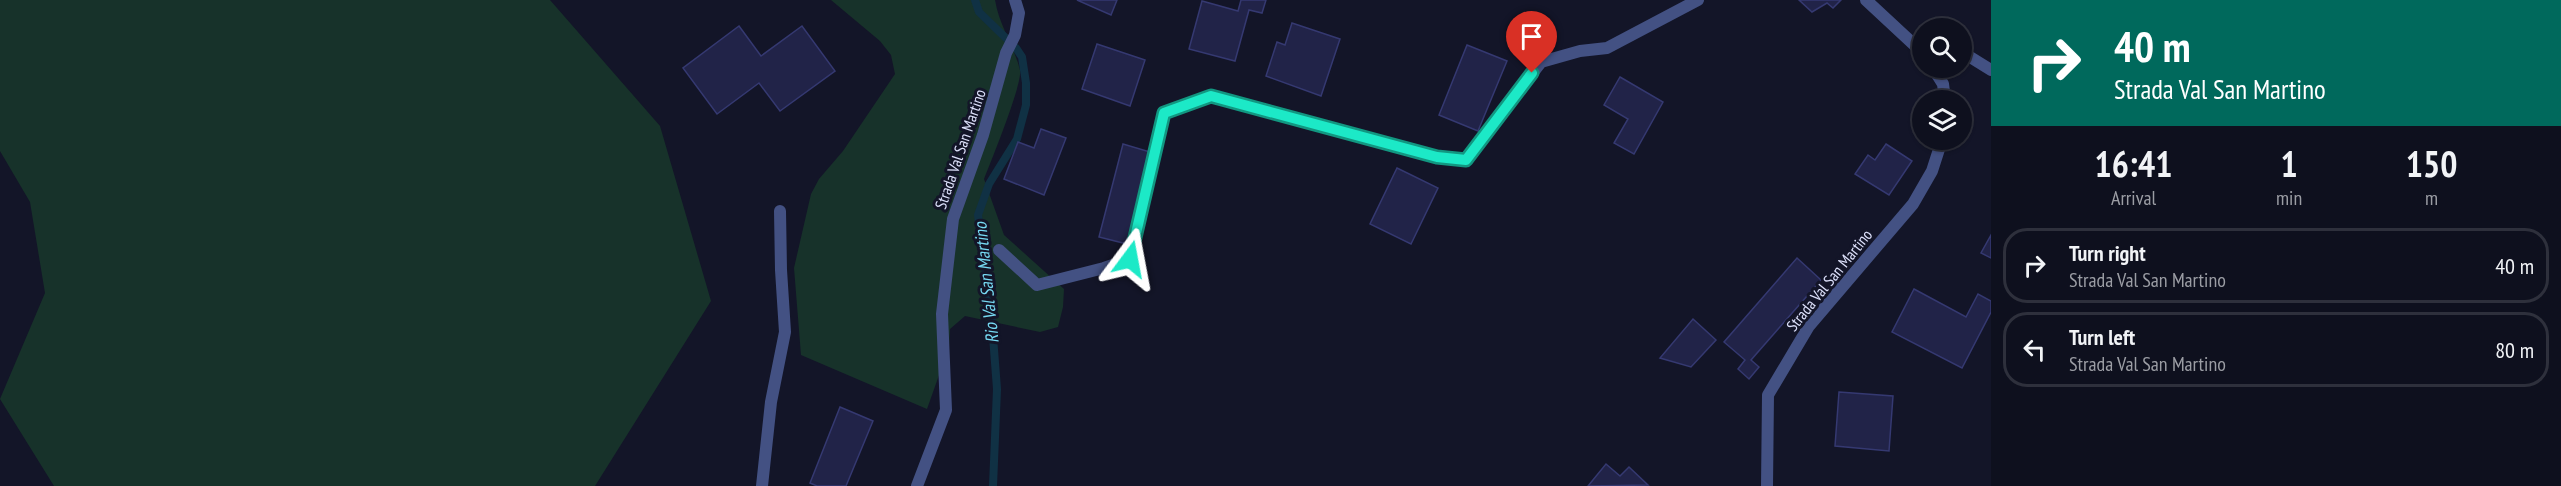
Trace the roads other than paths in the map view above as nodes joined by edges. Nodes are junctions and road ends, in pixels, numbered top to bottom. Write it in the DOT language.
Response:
graph roads {
  1 [pos="1016,0"];
  2 [pos="1698,0"];
  3 [pos="1866,0"];
  4 [pos="1912,43"];
  5 [pos="1972,58"];
  6 [pos="1991,70"];
  7 [pos="1939,150"];
  8 [pos="780,211"];
  9 [pos="999,250"];
  10 [pos="762,486"];
  11 [pos="917,486"];
  12 [pos="1767,486"];
  1 -- 11 [label="street, Strada Val San Martino"];
  2 -- 9 [label="street"];
  3 -- 4 [label="street"];
  5 -- 6 [label="street"];
  7 -- 12 [label="street, Strada Val San Martino"];
  8 -- 10 [label="street"];
}
